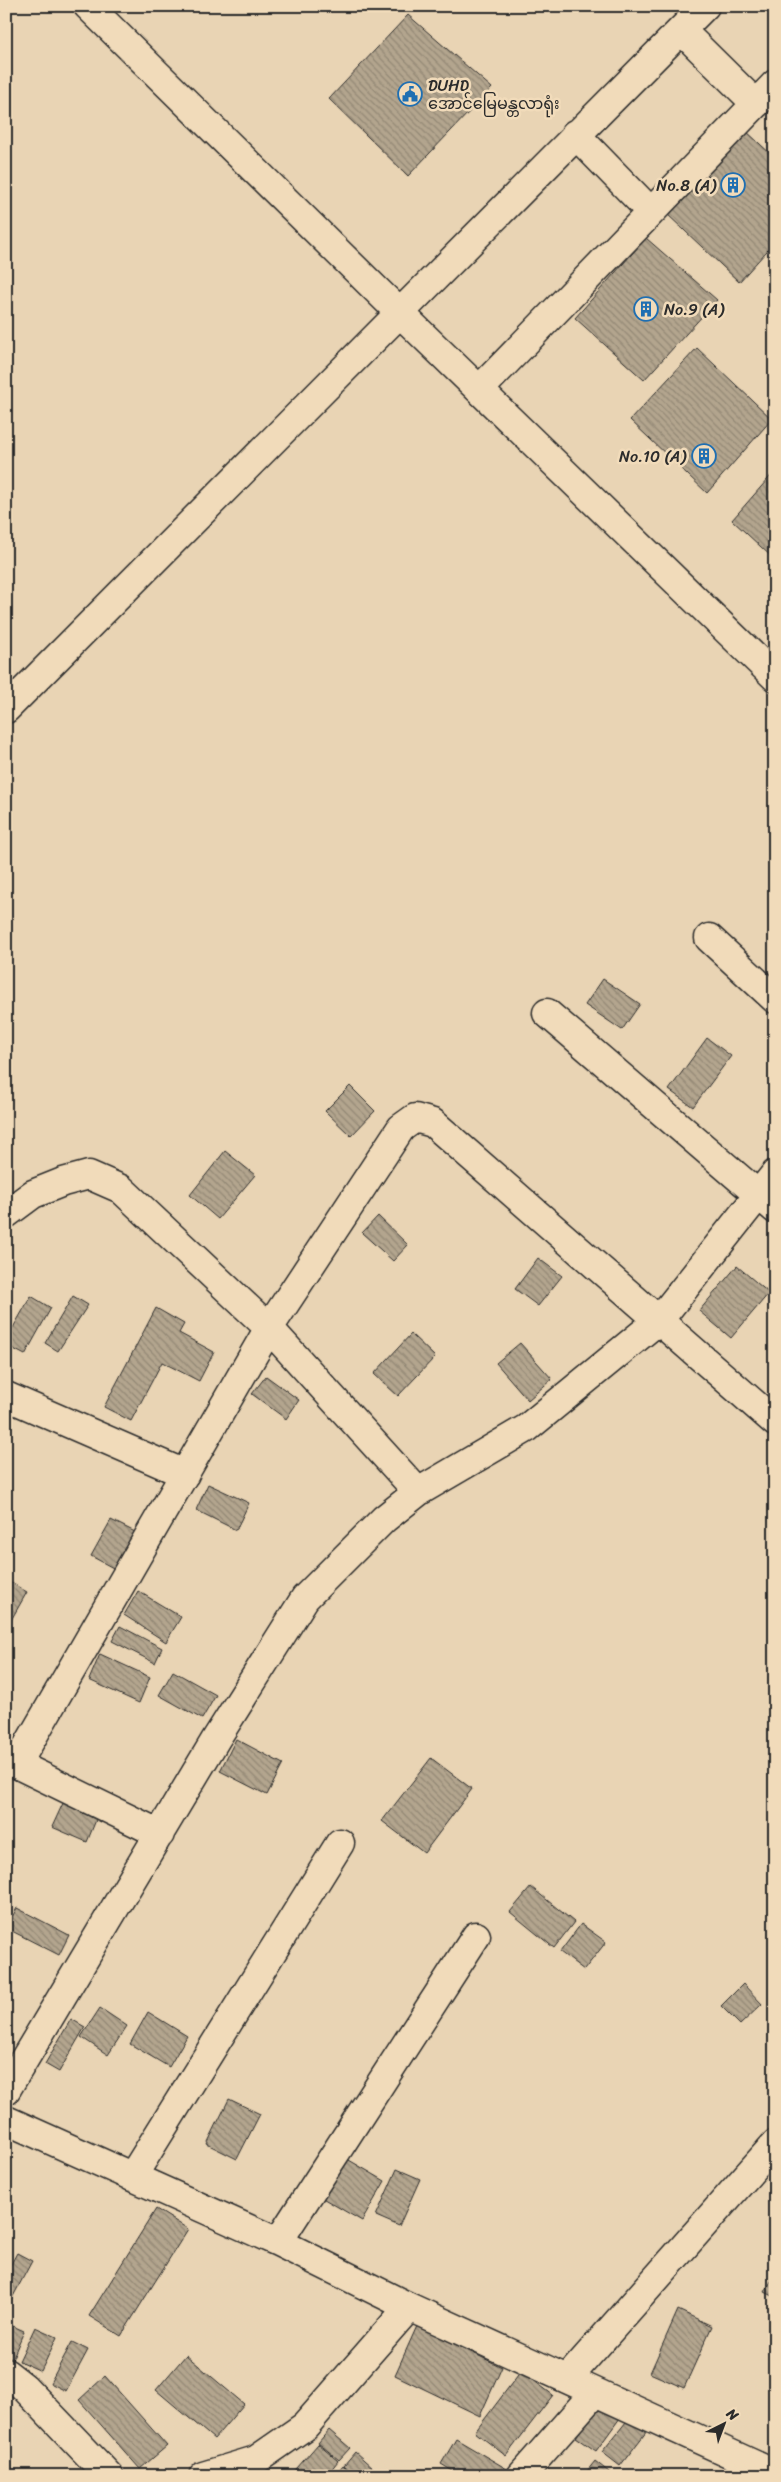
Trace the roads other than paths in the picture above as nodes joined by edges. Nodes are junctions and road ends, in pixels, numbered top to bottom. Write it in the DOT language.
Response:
graph roads {
  1 [pos="88,6"];
  2 [pos="705,6"];
  3 [pos="681,30"];
  4 [pos="775,84"];
  5 [pos="756,104"];
  6 [pos="575,134"];
  7 [pos="651,212"];
  8 [pos="400,313"];
  9 [pos="480,389"];
  10 [pos="775,677"];
  11 [pos="6,709"];
  12 [pos="709,938"];
  13 [pos="775,999"];
  14 [pos="547,1013"];
  15 [pos="775,1174"];
  16 [pos="766,1202"];
  17 [pos="6,1214"];
  18 [pos="660,1319"];
  19 [pos="269,1328"];
  20 [pos="6,1396"];
  21 [pos="775,1422"];
  22 [pos="185,1474"];
  23 [pos="418,1492"];
  24 [pos="12,1761"];
  25 [pos="160,1834"];
  26 [pos="340,1843"];
  27 [pos="476,1936"];
  28 [pos="6,2090"];
  29 [pos="6,2120"];
  30 [pos="775,2144"];
  31 [pos="132,2177"];
  32 [pos="278,2242"];
  33 [pos="409,2307"];
  34 [pos="6,2373"];
  35 [pos="567,2378"];
  36 [pos="596,2392"];
  37 [pos="775,2474"];
  38 [pos="109,2476"];
  39 [pos="203,2476"];
  40 [pos="521,2476"];
  1 -- 8 [label="street"];
  2 -- 3 [label="street"];
  3 -- 5 [label="street"];
  3 -- 6 [label="street"];
  4 -- 5 [label="street"];
  5 -- 7 [label="street"];
  6 -- 7 [label="street"];
  6 -- 8 [label="street"];
  7 -- 9 [label="street"];
  8 -- 9 [label="street"];
  8 -- 11 [label="street"];
  9 -- 10 [label="street"];
  12 -- 13 [label="street"];
  14 -- 16 [label="street"];
  15 -- 16 [label="street"];
  16 -- 18 [label="street"];
  17 -- 19 [label="street"];
  18 -- 19 [label="street"];
  18 -- 21 [label="street"];
  18 -- 23 [label="street"];
  19 -- 22 [label="street"];
  19 -- 23 [label="street"];
  20 -- 22 [label="street"];
  22 -- 24 [label="street"];
  23 -- 25 [label="street"];
  24 -- 25 [label="street"];
  25 -- 28 [label="street"];
  26 -- 31 [label="street"];
  27 -- 32 [label="street"];
  29 -- 31 [label="street"];
  30 -- 35 [label="street"];
  31 -- 32 [label="street"];
  32 -- 33 [label="street"];
  33 -- 35 [label="street"];
  33 -- 39 [label="street"];
  34 -- 38 [label="street"];
  35 -- 36 [label="street"];
  36 -- 37 [label="street"];
  36 -- 40 [label="street"];
}
